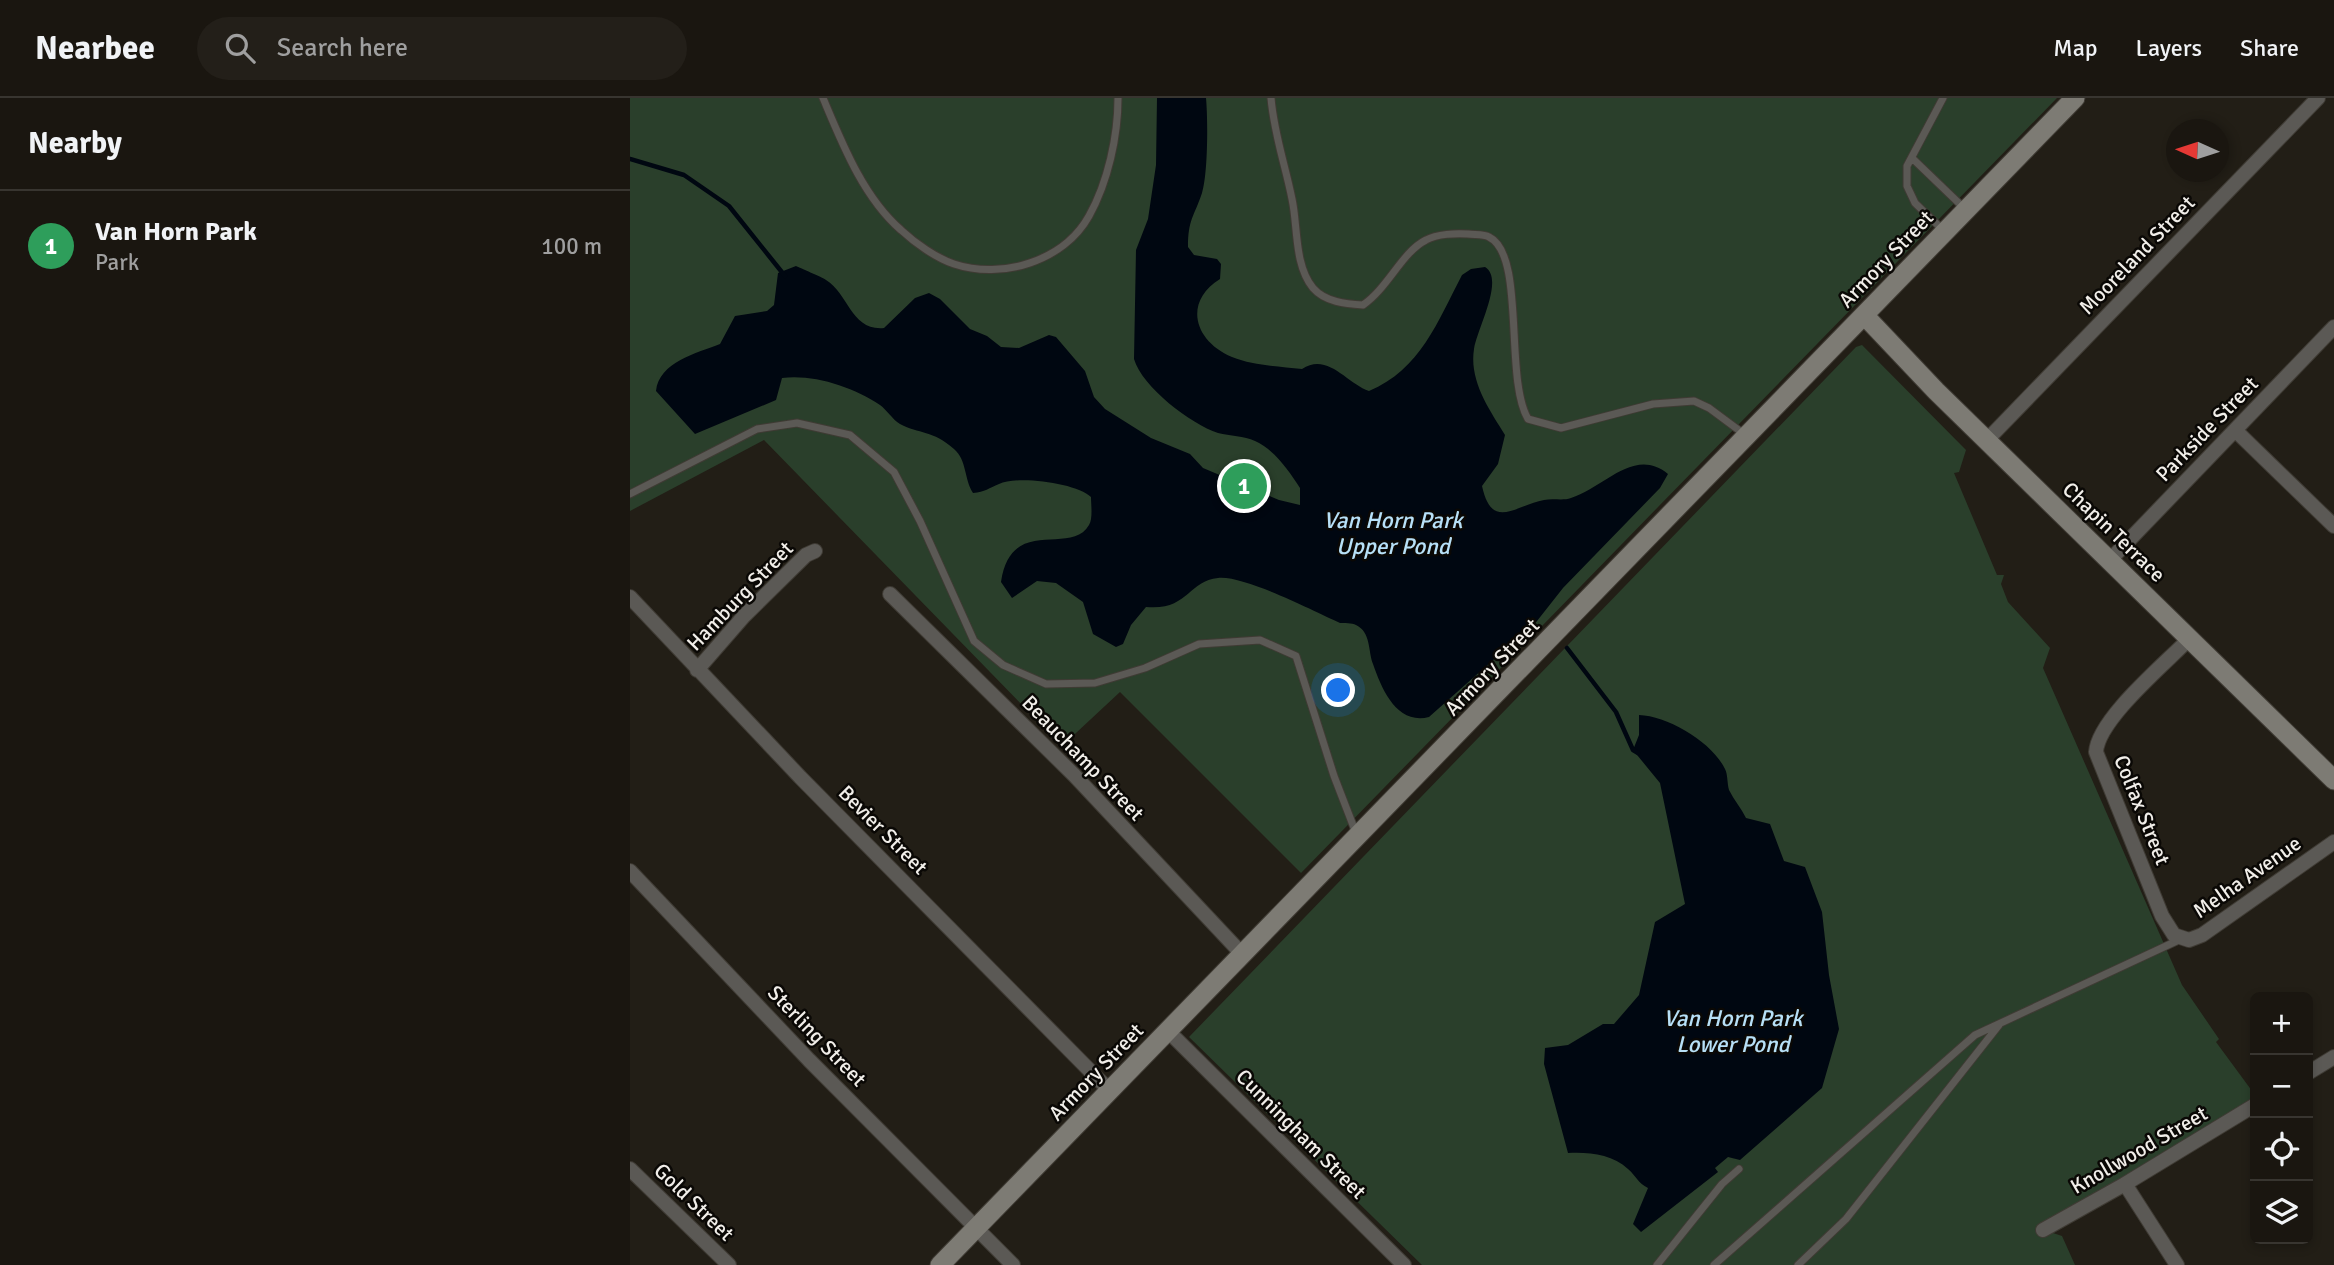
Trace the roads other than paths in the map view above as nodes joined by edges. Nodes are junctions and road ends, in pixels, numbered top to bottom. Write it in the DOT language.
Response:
graph roads {
  1 [pos="823,98"];
  2 [pos="1118,98"];
  3 [pos="1271,98"];
  4 [pos="1943,98"];
  5 [pos="2075,98"];
  6 [pos="2318,98"];
  7 [pos="1912,158"];
  8 [pos="1966,210"];
  9 [pos="1945,231"];
  10 [pos="1864,315"];
  11 [pos="2334,327"];
  12 [pos="2235,430"];
  13 [pos="1748,437"];
  14 [pos="1987,440"];
  15 [pos="630,494"];
  16 [pos="2333,524"];
  17 [pos="815,551"];
  18 [pos="2110,560"];
  19 [pos="890,594"];
  20 [pos="630,597"];
  21 [pos="2190,638"];
  22 [pos="697,670"];
  23 [pos="2334,780"];
  24 [pos="1358,837"];
  25 [pos="2334,842"];
  26 [pos="630,871"];
  27 [pos="2181,939"];
  28 [pos="1243,954"];
  29 [pos="2001,1023"];
  30 [pos="1168,1031"];
  31 [pos="2334,1057"];
  32 [pos="2313,1070"];
  33 [pos="1110,1091"];
  34 [pos="2250,1108"];
  35 [pos="630,1169"];
  36 [pos="1739,1169"];
  37 [pos="2125,1184"];
  38 [pos="976,1228"];
  39 [pos="2043,1230"];
  40 [pos="729,1265"];
  41 [pos="940,1265"];
  42 [pos="1013,1265"];
  43 [pos="1404,1265"];
  44 [pos="1657,1265"];
  45 [pos="1714,1265"];
  46 [pos="1798,1265"];
  47 [pos="2177,1265"];
  1 -- 2 [label="lane"];
  3 -- 13 [label="lane"];
  4 -- 7 [label="lane"];
  5 -- 8 [label="main road, Armory Street"];
  6 -- 14 [label="street, Mooreland Street"];
  7 -- 8 [label="lane"];
  7 -- 9 [label="lane"];
  8 -- 9 [label="main road, Armory Street"];
  9 -- 10 [label="main road, Armory Street"];
  10 -- 13 [label="main road, Armory Street"];
  10 -- 14 [label="main road, Chapin Terrace"];
  11 -- 12 [label="street, Parkside Street"];
  12 -- 16 [label="street"];
  12 -- 18 [label="street, Parkside Street"];
  13 -- 24 [label="main road, Armory Street"];
  14 -- 18 [label="main road, Chapin Terrace"];
  15 -- 24 [label="lane"];
  17 -- 22 [label="street, Hamburg Street"];
  18 -- 21 [label="main road, Chapin Terrace"];
  19 -- 28 [label="street, Beauchamp Street"];
  20 -- 22 [label="street, Bevier Street"];
  21 -- 23 [label="main road, Chapin Terrace"];
  21 -- 27 [label="street, Colfax Street"];
  22 -- 33 [label="street, Bevier Street"];
  24 -- 28 [label="main road, Armory Street"];
  25 -- 27 [label="street, Melha Avenue"];
  26 -- 38 [label="street, Sterling Street"];
  27 -- 29 [label="lane"];
  28 -- 30 [label="main road, Armory Street"];
  29 -- 45 [label="lane"];
  29 -- 46 [label="lane"];
  30 -- 33 [label="main road, Armory Street"];
  30 -- 43 [label="street, Cunningham Street"];
  31 -- 32 [label="street"];
  33 -- 38 [label="main road, Armory Street"];
  34 -- 37 [label="street, Knollwood Street"];
  35 -- 40 [label="street, Gold Street"];
  36 -- 44 [label="lane"];
  37 -- 39 [label="street, Knollwood Street"];
  37 -- 47 [label="street"];
  38 -- 41 [label="main road, Armory Street"];
  38 -- 42 [label="street, Sterling Street"];
}
